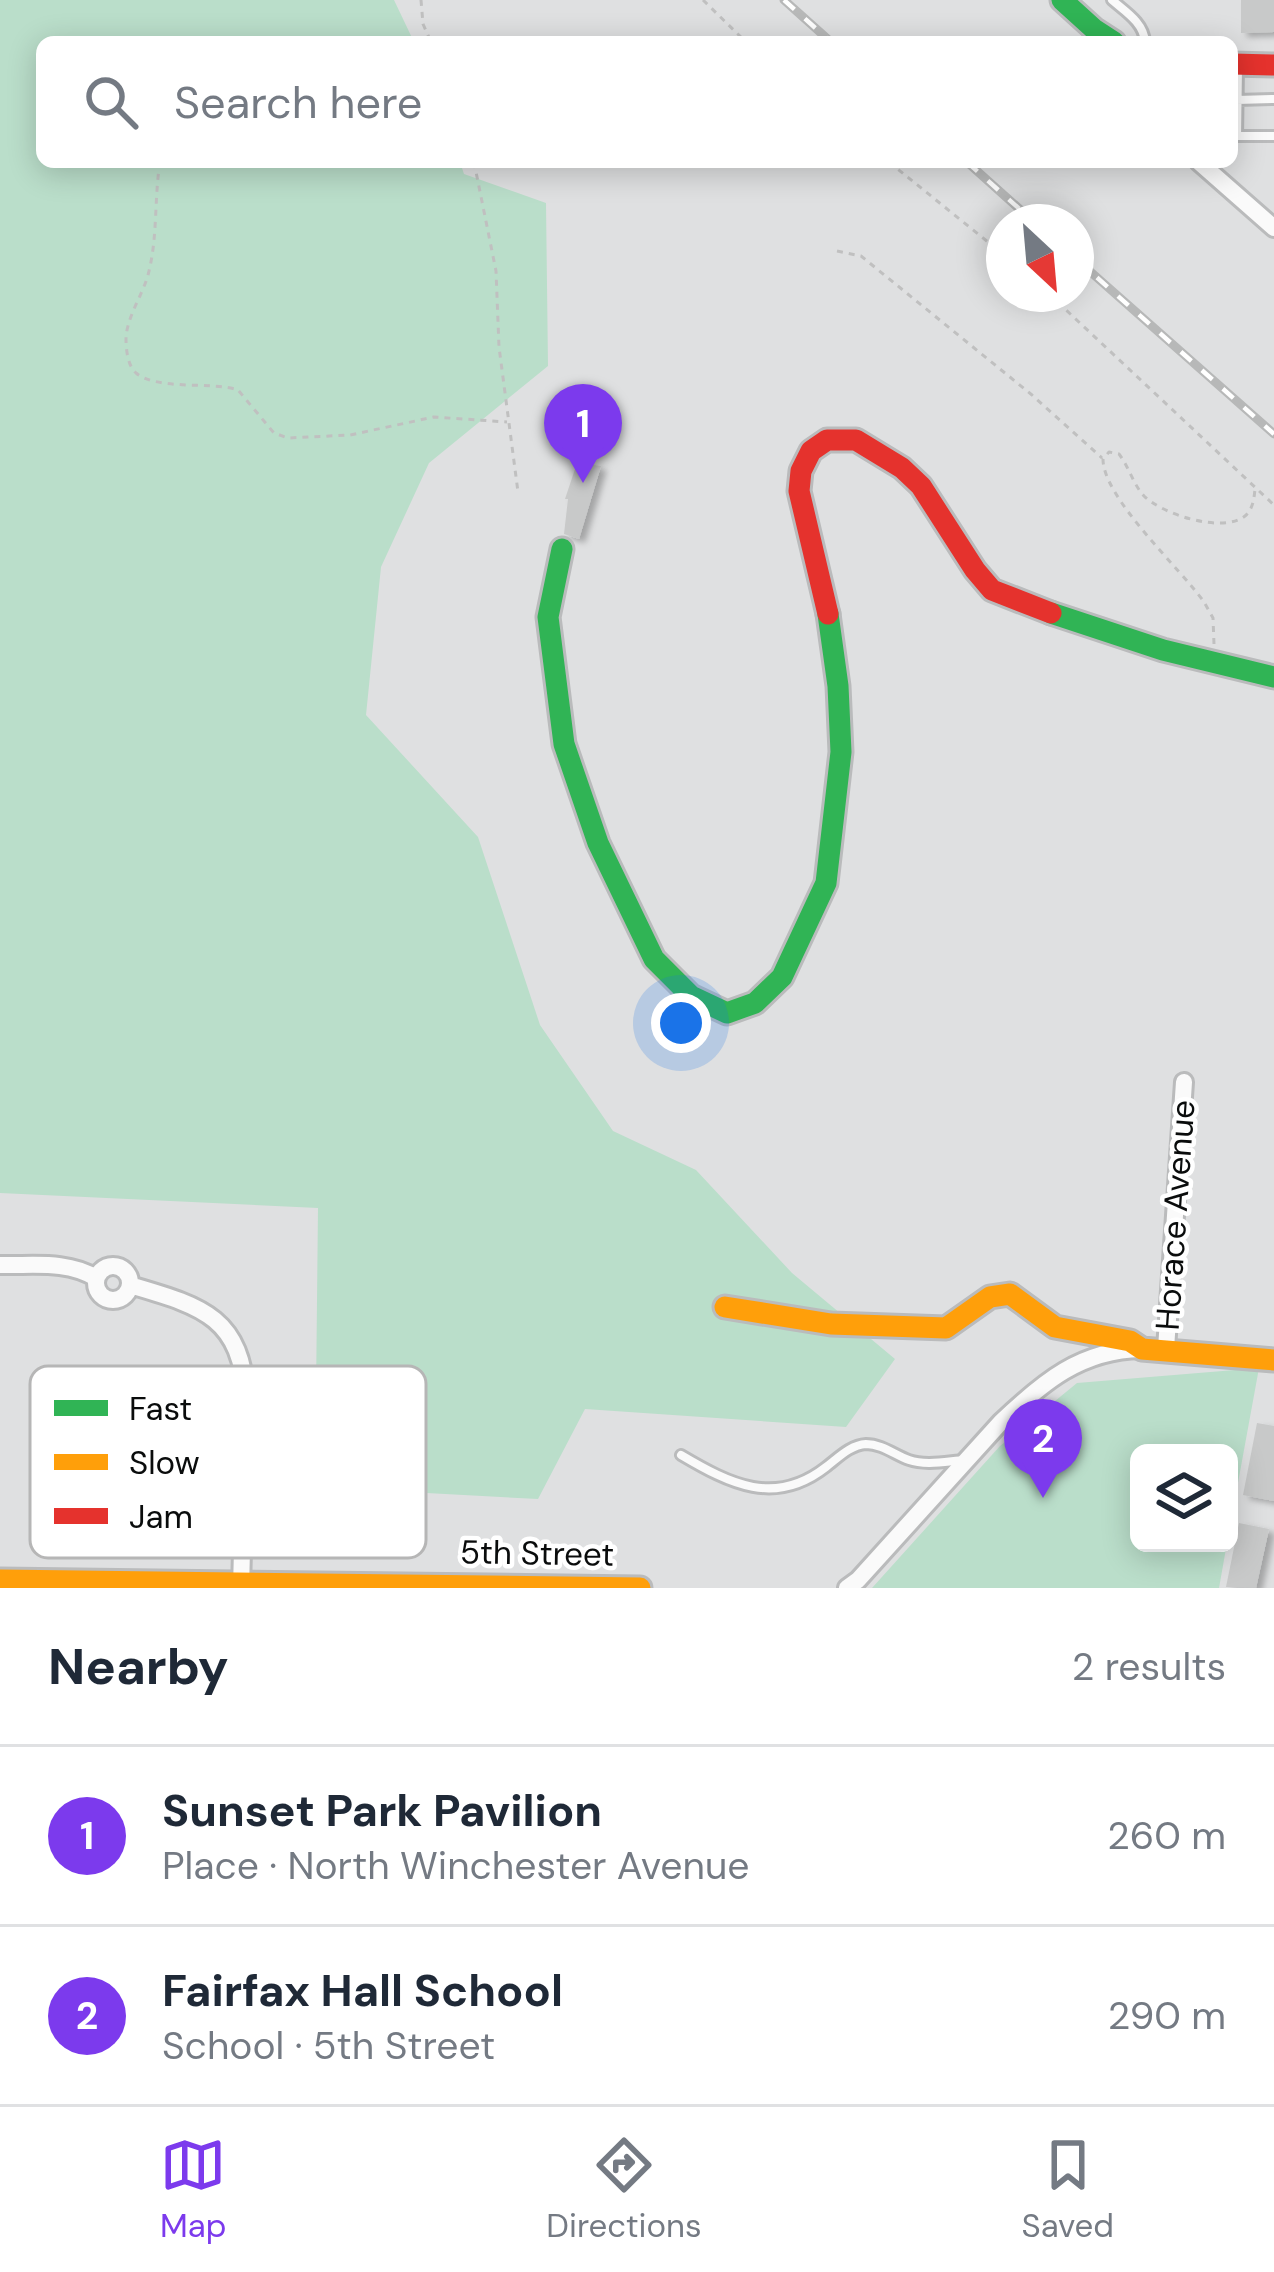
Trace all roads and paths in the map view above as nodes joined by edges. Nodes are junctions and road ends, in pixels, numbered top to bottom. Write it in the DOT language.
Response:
graph roads {
  1 [pos="421,0"];
  2 [pos="703,0"];
  3 [pos="1062,0"];
  4 [pos="1112,0"];
  5 [pos="429,36"];
  6 [pos="740,36"];
  7 [pos="1105,36"];
  8 [pos="1144,36"];
  9 [pos="1238,64"];
  10 [pos="1274,65"];
  11 [pos="1274,99"];
  12 [pos="1238,100"];
  13 [pos="1274,109"];
  14 [pos="1259,123"];
  15 [pos="1238,136"];
  16 [pos="1259,136"];
  17 [pos="1274,136"];
  18 [pos="159,168"];
  19 [pos="475,168"];
  20 [pos="897,168"];
  21 [pos="1206,168"];
  22 [pos="1274,228"];
  23 [pos="986,240"];
  24 [pos="837,251"];
  25 [pos="1069,312"];
  26 [pos="507,422"];
  27 [pos="1103,459"];
  28 [pos="1255,489"];
  29 [pos="518,492"];
  30 [pos="1274,505"];
  31 [pos="562,549"];
  32 [pos="1212,662"];
  33 [pos="1274,677"];
  34 [pos="1184,1082"];
  35 [pos="0,1265"];
  36 [pos="724,1307"];
  37 [pos="1142,1349"];
  38 [pos="1166,1349"];
  39 [pos="1274,1360"];
  40 [pos="243,1366"];
  41 [pos="681,1455"];
  42 [pos="966,1460"];
  43 [pos="0,1580"];
  44 [pos="241,1585"];
  45 [pos="532,1586"];
  46 [pos="640,1588"];
  47 [pos="848,1588"];
  1 -- 5 [label="path"];
  2 -- 6 [label="path"];
  3 -- 7 [label="street"];
  4 -- 8 [label="lane"];
  9 -- 10 [label="street"];
  11 -- 12 [label="lane"];
  11 -- 13 [label="lane"];
  14 -- 16 [label="lane"];
  15 -- 16 [label="lane"];
  16 -- 17 [label="lane"];
  18 -- 26 [label="path"];
  19 -- 26 [label="path"];
  20 -- 23 [label="path"];
  21 -- 22 [label="street"];
  24 -- 27 [label="path"];
  25 -- 28 [label="path"];
  26 -- 29 [label="path"];
  27 -- 28 [label="path"];
  27 -- 32 [label="path"];
  28 -- 30 [label="path"];
  31 -- 32 [label="street"];
  32 -- 33 [label="street"];
  34 -- 38 [label="street, Horace Avenue"];
  35 -- 40 [label="street"];
  36 -- 37 [label="street"];
  37 -- 38 [label="street"];
  37 -- 42 [label="street"];
  38 -- 39 [label="street"];
  41 -- 42 [label="lane"];
  42 -- 47 [label="street"];
  43 -- 44 [label="street, 5th Street"];
  44 -- 45 [label="street, 5th Street"];
  45 -- 46 [label="street, 5th Street"];
}
